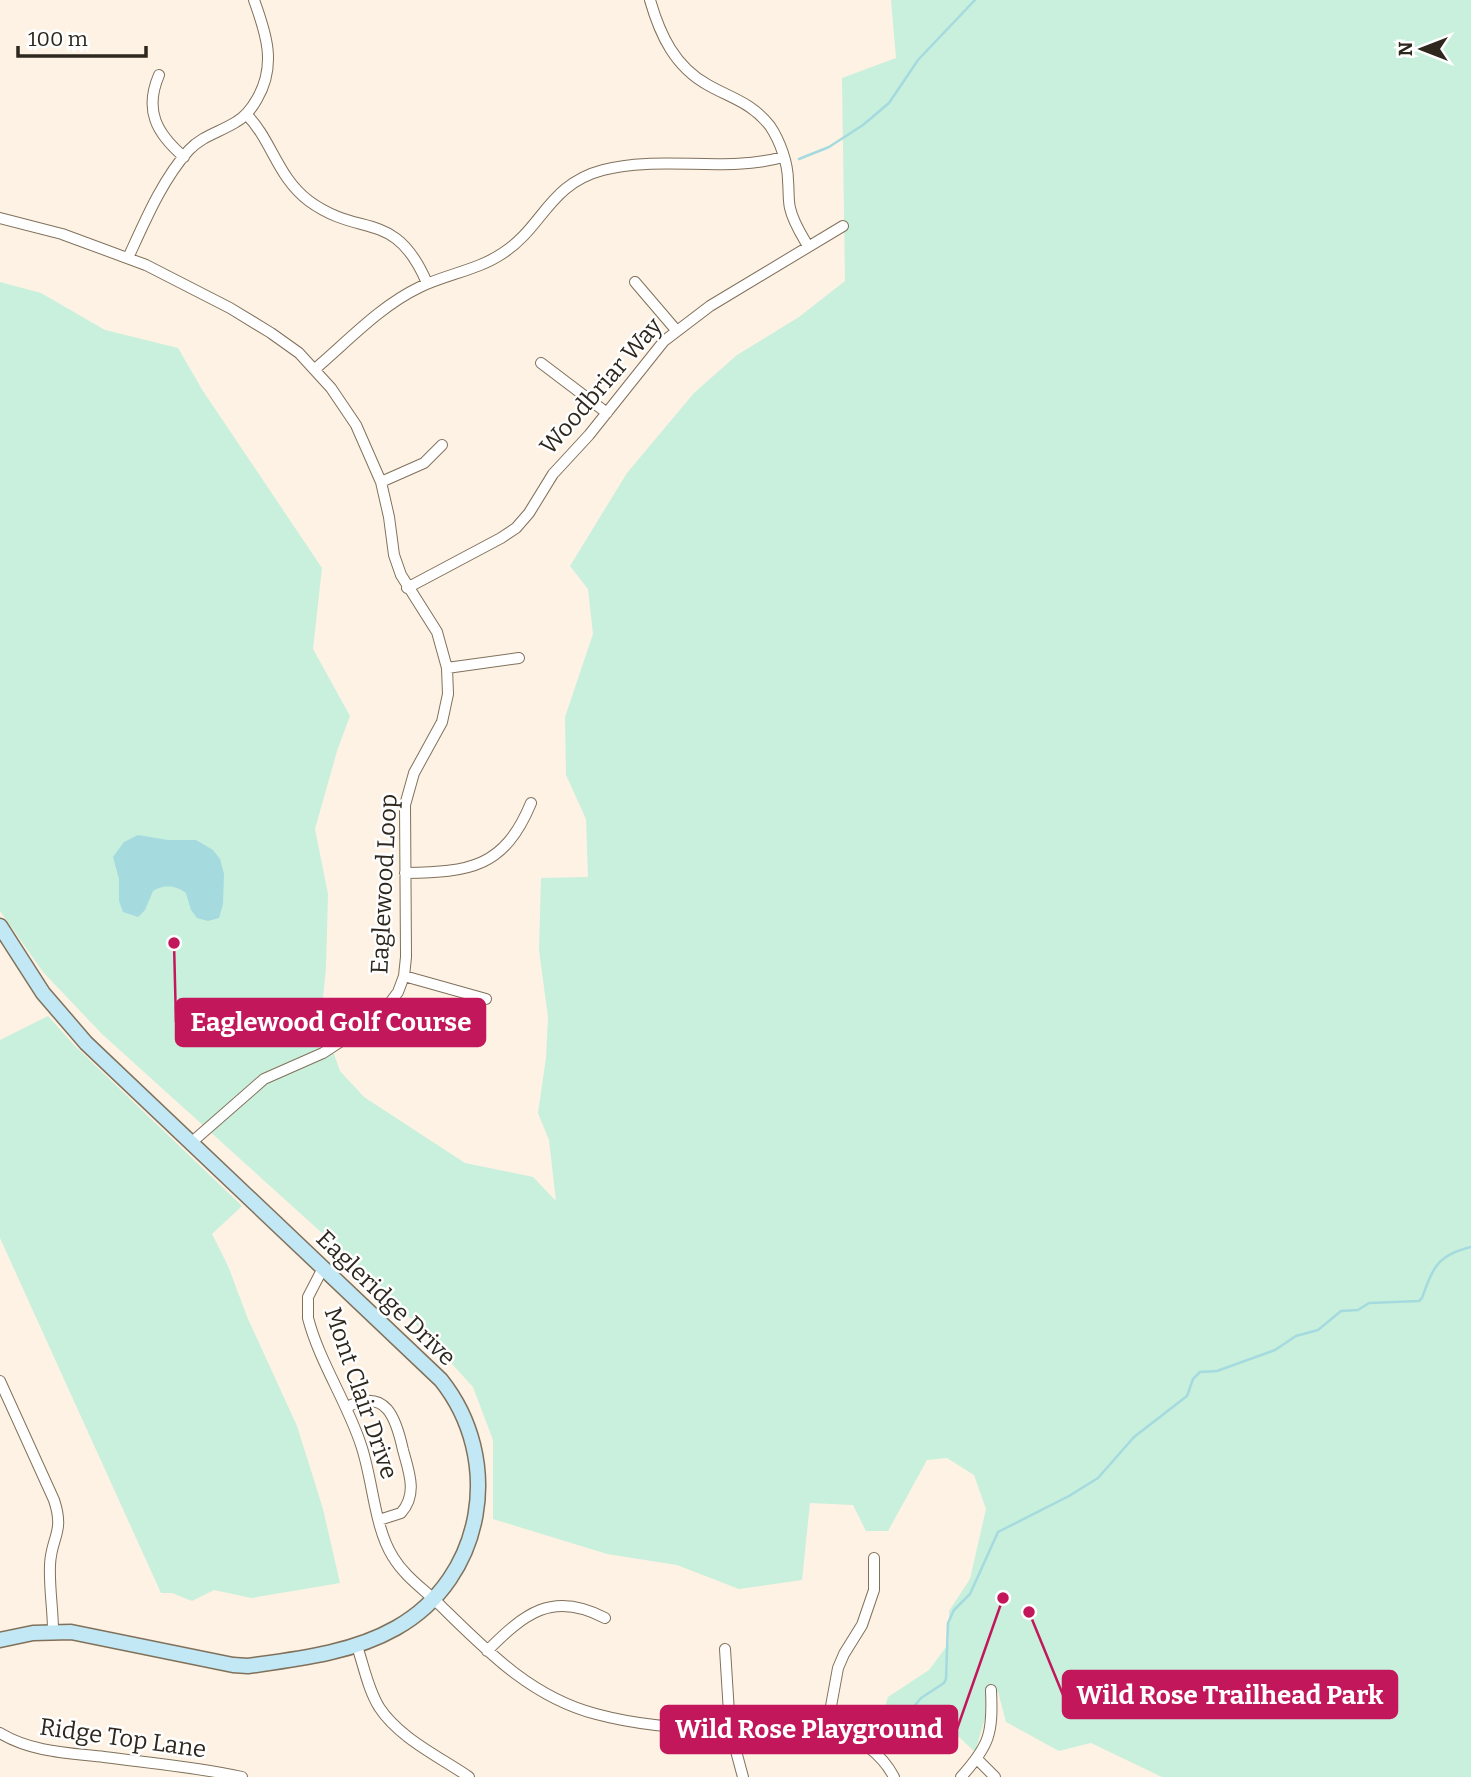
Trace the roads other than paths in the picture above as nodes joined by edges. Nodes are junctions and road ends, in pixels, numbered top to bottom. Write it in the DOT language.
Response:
graph roads {
  1 [pos="254,0"];
  2 [pos="650,0"];
  3 [pos="159,75"];
  4 [pos="246,114"];
  5 [pos="184,157"];
  6 [pos="783,157"];
  7 [pos="0,218"];
  8 [pos="843,226"];
  9 [pos="808,246"];
  10 [pos="128,258"];
  11 [pos="635,282"];
  12 [pos="427,283"];
  13 [pos="676,330"];
  14 [pos="541,363"];
  15 [pos="315,369"];
  16 [pos="607,413"];
  17 [pos="442,444"];
  18 [pos="381,482"];
  19 [pos="407,588"];
  20 [pos="519,657"];
  21 [pos="447,668"];
  22 [pos="531,803"];
  23 [pos="405,873"];
  24 [pos="0,926"];
  25 [pos="404,976"];
  26 [pos="486,999"];
  27 [pos="192,1142"];
  28 [pos="323,1268"];
  29 [pos="0,1381"];
  30 [pos="347,1407"];
  31 [pos="379,1520"];
  32 [pos="874,1558"];
  33 [pos="434,1600"];
  34 [pos="605,1618"];
  35 [pos="53,1631"];
  36 [pos="0,1640"];
  37 [pos="357,1646"];
  38 [pos="725,1649"];
  39 [pos="487,1651"];
  40 [pos="991,1690"];
  41 [pos="827,1728"];
  42 [pos="730,1729"];
  43 [pos="0,1734"];
  44 [pos="977,1759"];
  45 [pos="242,1777"];
  46 [pos="469,1777"];
  47 [pos="743,1777"];
  48 [pos="894,1777"];
  49 [pos="961,1777"];
  50 [pos="995,1777"];
  1 -- 4 [label="street"];
  2 -- 6 [label="street"];
  3 -- 5 [label="street"];
  4 -- 5 [label="street"];
  4 -- 12 [label="street"];
  5 -- 10 [label="street"];
  6 -- 9 [label="street"];
  6 -- 12 [label="street"];
  7 -- 10 [label="street, Eaglewood Loop"];
  8 -- 9 [label="street, Woodbriar Way"];
  9 -- 13 [label="street, Woodbriar Way"];
  10 -- 15 [label="street, Eaglewood Loop"];
  11 -- 13 [label="street"];
  12 -- 15 [label="street"];
  13 -- 16 [label="street, Woodbriar Way"];
  14 -- 16 [label="street"];
  15 -- 18 [label="street, Eaglewood Loop"];
  16 -- 19 [label="street, Woodbriar Way"];
  17 -- 18 [label="street"];
  18 -- 19 [label="street, Eaglewood Loop"];
  19 -- 21 [label="street, Eaglewood Loop"];
  20 -- 21 [label="street"];
  21 -- 23 [label="street, Eaglewood Loop"];
  22 -- 23 [label="street"];
  23 -- 25 [label="street, Eaglewood Loop"];
  24 -- 27 [label="main road, Eagleridge Drive"];
  25 -- 26 [label="street"];
  25 -- 27 [label="street, Eaglewood Loop"];
  27 -- 28 [label="main road, Eagleridge Drive"];
  28 -- 30 [label="street, Mont Clair Drive"];
  28 -- 33 [label="main road, Eagleridge Drive"];
  29 -- 35 [label="street"];
  30 -- 31 [label="street, Mont Clair Drive"];
  30 -- 31 [label="street"];
  31 -- 33 [label="street, Mont Clair Drive"];
  32 -- 41 [label="street"];
  33 -- 37 [label="main road, Eagleridge Drive"];
  33 -- 39 [label="street, Mont Clair Drive"];
  34 -- 39 [label="street"];
  35 -- 36 [label="main road, Eagleridge Drive"];
  35 -- 37 [label="main road, Eagleridge Drive"];
  37 -- 46 [label="street"];
  38 -- 42 [label="street"];
  39 -- 42 [label="street, Mont Clair Drive"];
  40 -- 44 [label="street"];
  41 -- 42 [label="street, Mont Clair Drive"];
  41 -- 48 [label="street"];
  42 -- 47 [label="street"];
  43 -- 45 [label="street, Ridge Top Lane"];
  44 -- 49 [label="street"];
  44 -- 50 [label="street"];
}
